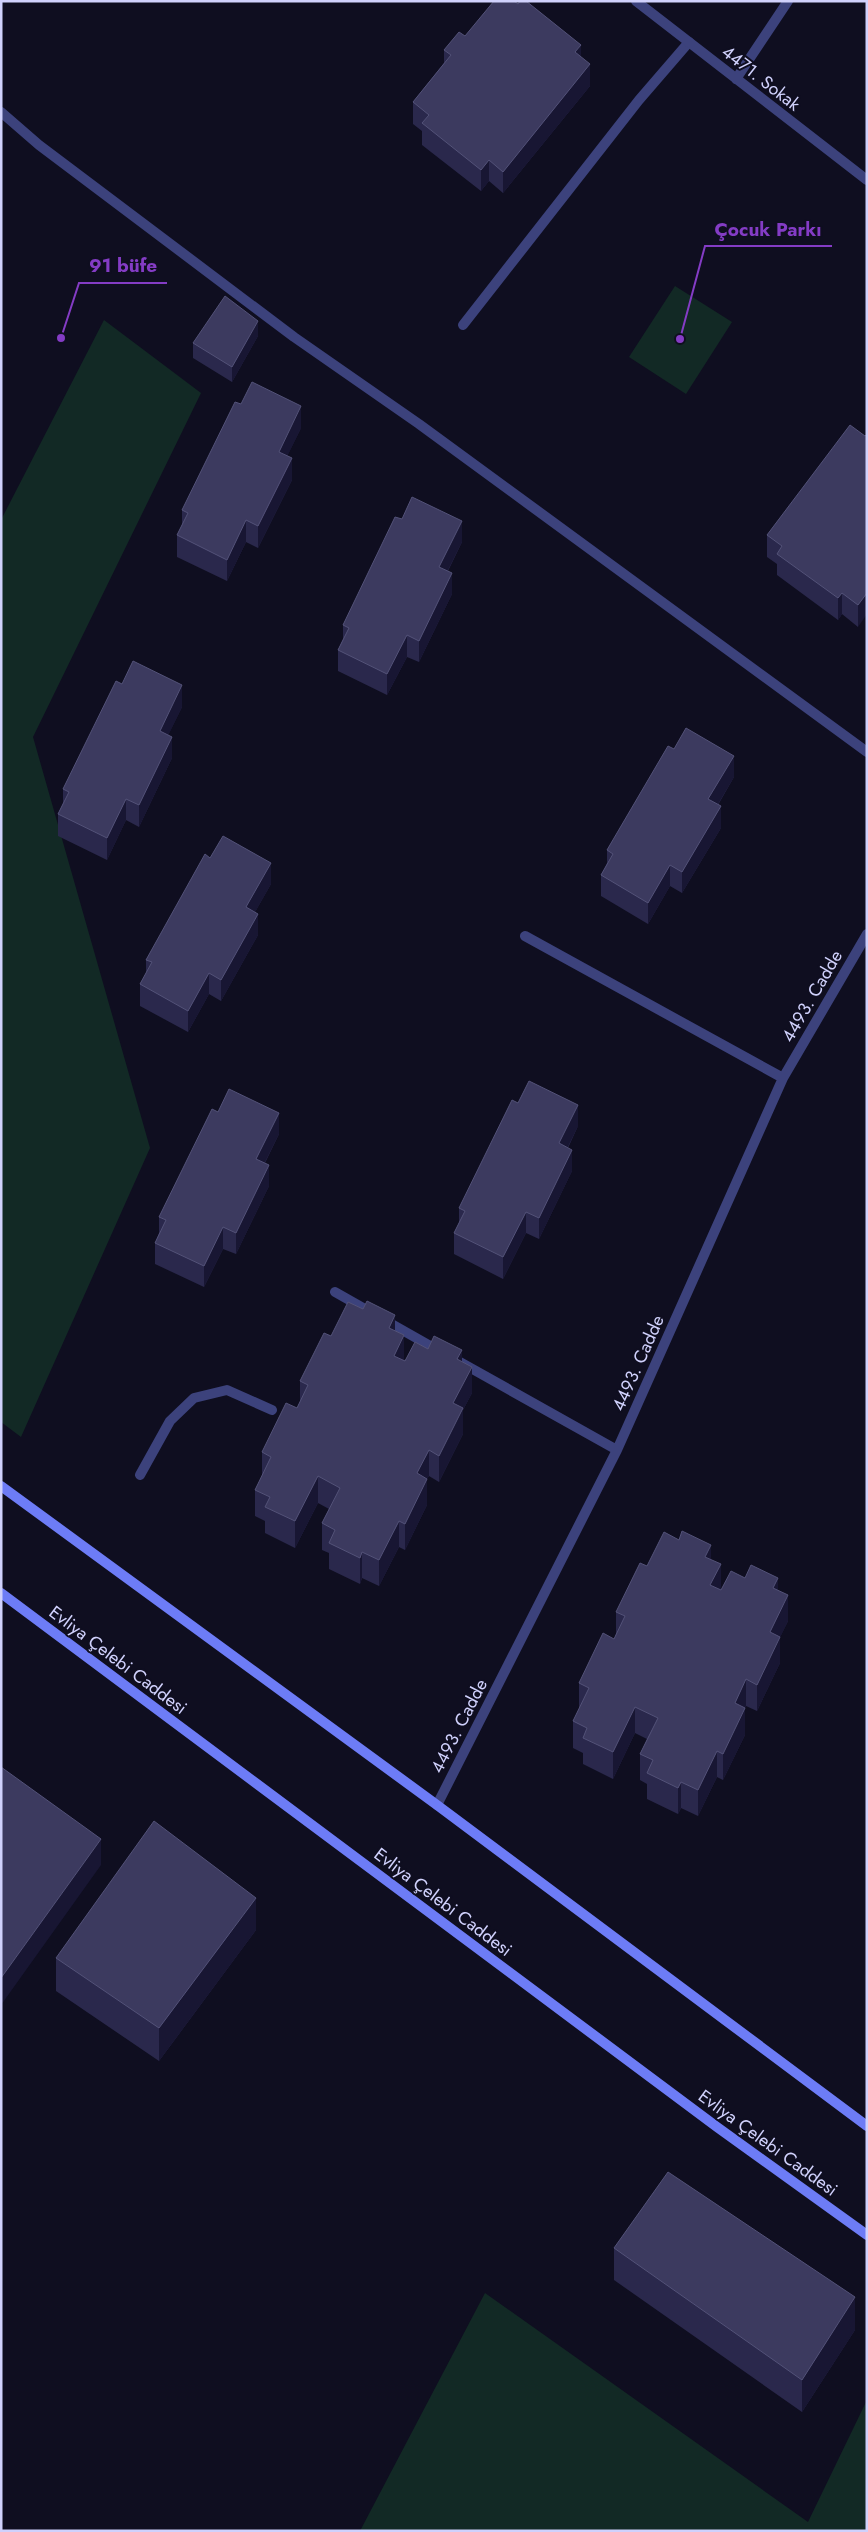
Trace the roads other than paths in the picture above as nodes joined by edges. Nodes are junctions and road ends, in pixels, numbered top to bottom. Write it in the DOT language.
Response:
graph roads {
  1 [pos="636,1"];
  2 [pos="788,1"];
  3 [pos="689,42"];
  4 [pos="736,79"];
  5 [pos="1,112"];
  6 [pos="867,180"];
  7 [pos="463,325"];
  8 [pos="867,752"];
  9 [pos="867,934"];
  10 [pos="525,936"];
  11 [pos="783,1078"];
  12 [pos="335,1292"];
  13 [pos="272,1410"];
  14 [pos="616,1450"];
  15 [pos="140,1475"];
  16 [pos="1,1486"];
  17 [pos="1,1593"];
  18 [pos="437,1806"];
  19 [pos="867,2126"];
  20 [pos="867,2235"];
  1 -- 3 [label="street, 4471. Sokak"];
  2 -- 4 [label="street"];
  3 -- 4 [label="street, 4471. Sokak"];
  3 -- 7 [label="street"];
  4 -- 6 [label="street, 4471. Sokak"];
  5 -- 8 [label="street"];
  9 -- 11 [label="street, 4493. Cadde"];
  10 -- 11 [label="street"];
  11 -- 14 [label="street, 4493. Cadde"];
  12 -- 14 [label="street"];
  13 -- 15 [label="street"];
  14 -- 18 [label="street, 4493. Cadde"];
  16 -- 18 [label="street"];
  17 -- 20 [label="street, Evliya Çelebi Caddesi"];
  18 -- 19 [label="street"];
}
